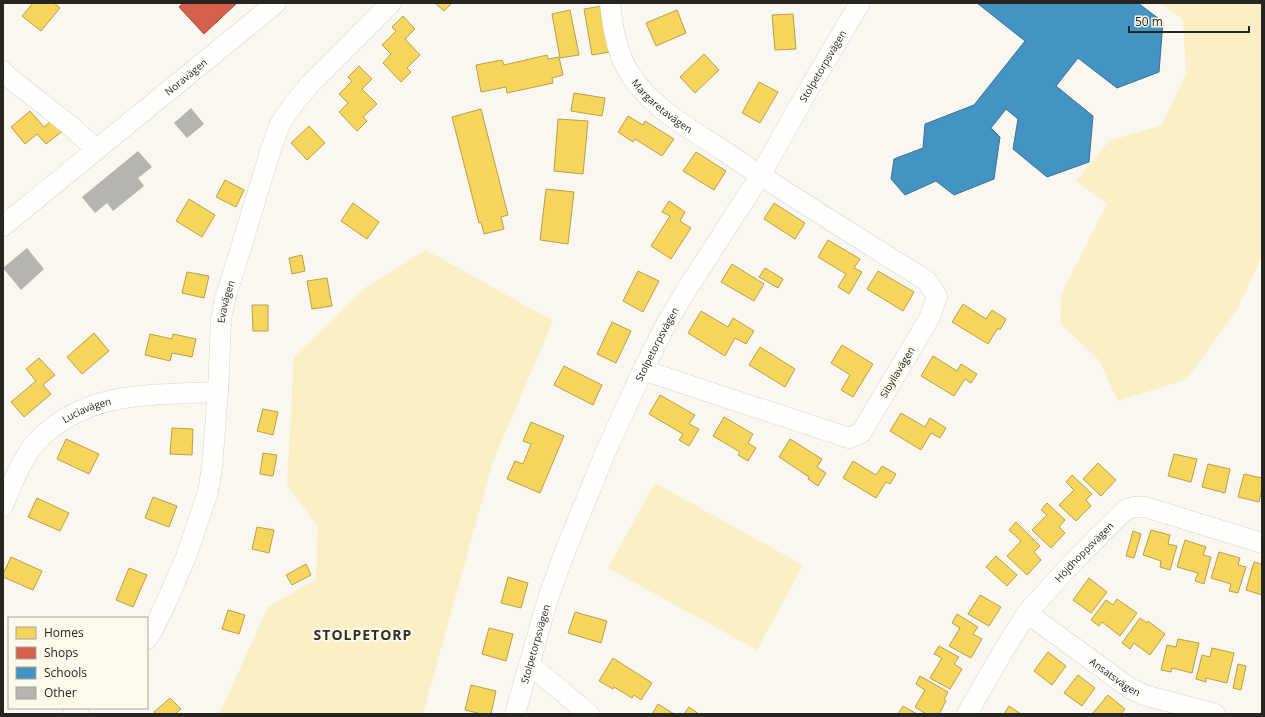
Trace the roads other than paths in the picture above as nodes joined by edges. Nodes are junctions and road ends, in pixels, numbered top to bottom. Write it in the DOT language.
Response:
graph roads {
  1 [pos="276,3"];
  2 [pos="391,3"];
  3 [pos="610,3"];
  4 [pos="860,3"];
  5 [pos="3,71"];
  6 [pos="96,149"];
  7 [pos="760,176"];
  8 [pos="3,226"];
  9 [pos="642,370"];
  10 [pos="218,392"];
  11 [pos="3,506"];
  12 [pos="1262,542"];
  13 [pos="1027,613"];
  14 [pos="148,638"];
  15 [pos="529,664"];
  16 [pos="515,714"];
  17 [pos="589,714"];
  18 [pos="968,714"];
  19 [pos="1215,714"];
  1 -- 6 [label="street, Noravägen"];
  2 -- 10 [label="street, Evavägen"];
  3 -- 7 [label="street, Margaretavägen"];
  4 -- 7 [label="street, Stolpetorpsvägen"];
  5 -- 6 [label="street"];
  6 -- 8 [label="street, Noravägen"];
  7 -- 9 [label="street, Stolpetorpsvägen"];
  7 -- 9 [label="street, Sibyllavägen"];
  9 -- 15 [label="street, Stolpetorpsvägen"];
  10 -- 11 [label="street, Luciavägen"];
  10 -- 14 [label="street, Evavägen"];
  12 -- 13 [label="street, Höjdhoppsvägen"];
  13 -- 18 [label="street, Höjdhoppsvägen"];
  13 -- 19 [label="street, Ansatsvägen"];
  15 -- 16 [label="street, Stolpetorpsvägen"];
  15 -- 17 [label="street"];
}
